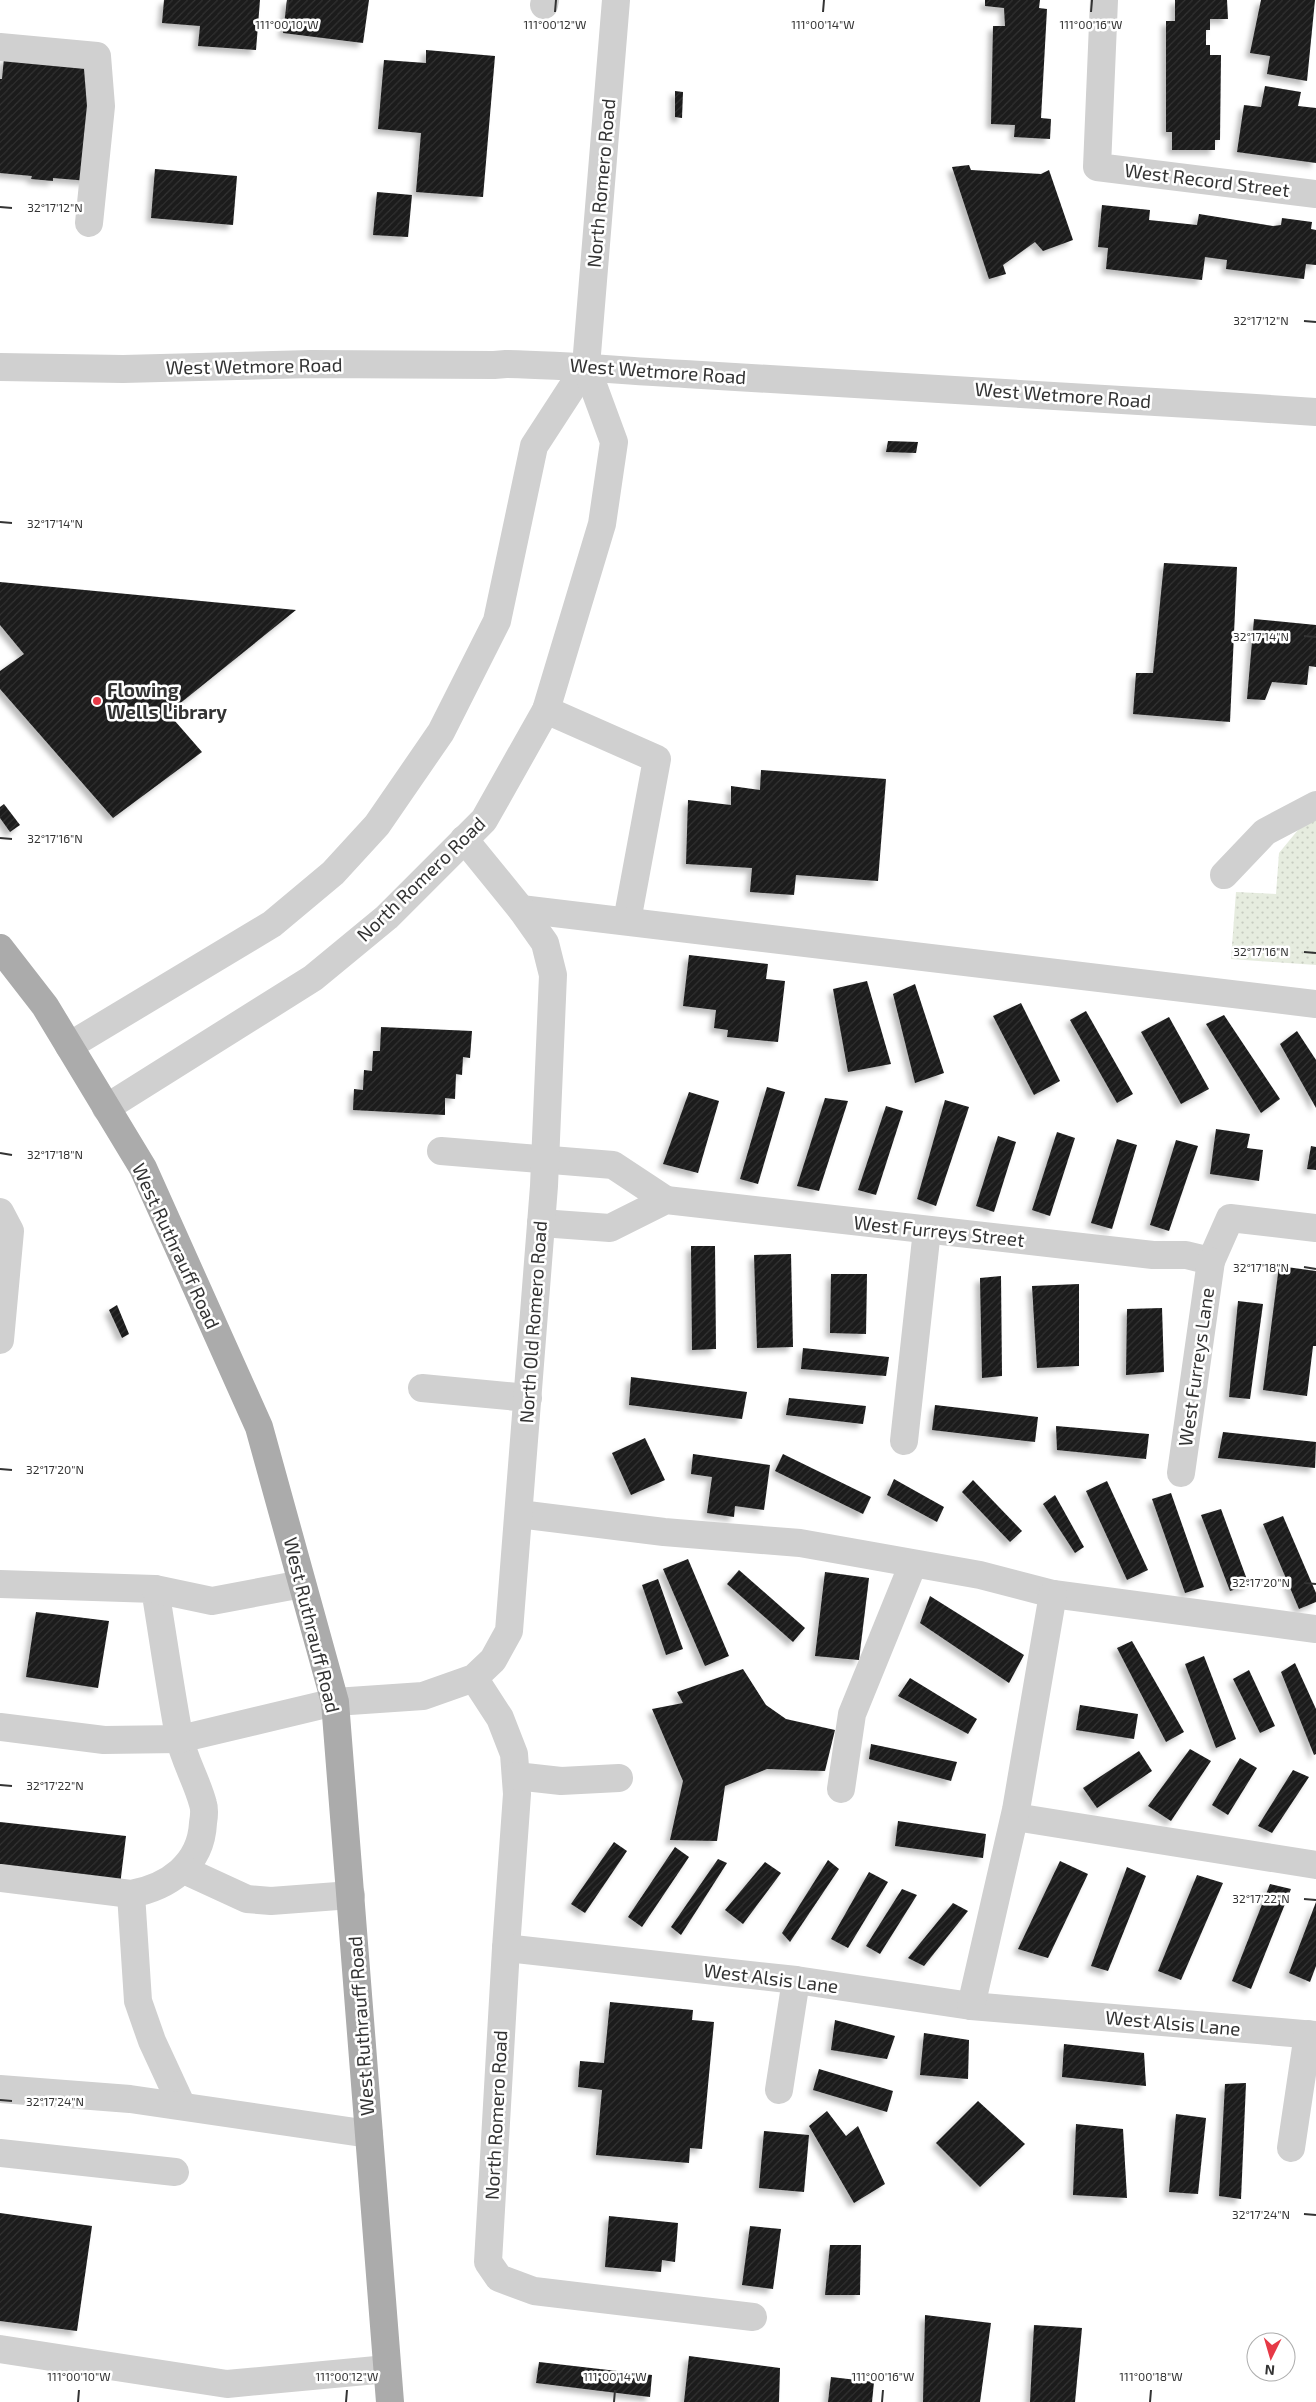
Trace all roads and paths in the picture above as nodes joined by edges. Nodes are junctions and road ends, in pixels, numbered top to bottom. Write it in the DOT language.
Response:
graph roads {
  1 [pos="616,0"];
  2 [pos="1104,0"];
  3 [pos="0,47"];
  4 [pos="1316,194"];
  5 [pos="89,222"];
  6 [pos="586,366"];
  7 [pos="0,367"];
  8 [pos="1316,412"];
  9 [pos="546,710"];
  10 [pos="1316,805"];
  11 [pos="464,839"];
  12 [pos="1224,875"];
  13 [pos="521,908"];
  14 [pos="626,921"];
  15 [pos="0,948"];
  16 [pos="1316,1004"];
  17 [pos="69,1046"];
  18 [pos="106,1108"];
  19 [pos="441,1151"];
  20 [pos="545,1161"];
  21 [pos="666,1200"];
  22 [pos="0,1212"];
  23 [pos="541,1223"];
  24 [pos="1316,1228"];
  25 [pos="927,1230"];
  26 [pos="1211,1261"];
  27 [pos="0,1340"];
  28 [pos="422,1388"];
  29 [pos="528,1398"];
  30 [pos="904,1441"];
  31 [pos="1181,1473"];
  32 [pos="519,1514"];
  33 [pos="913,1564"];
  34 [pos="0,1584"];
  35 [pos="302,1584"];
  36 [pos="155,1589"];
  37 [pos="1053,1594"];
  38 [pos="1316,1629"];
  39 [pos="474,1678"];
  40 [pos="335,1702"];
  41 [pos="0,1727"];
  42 [pos="180,1739"];
  43 [pos="516,1776"];
  44 [pos="619,1778"];
  45 [pos="841,1789"];
  46 [pos="1015,1817"];
  47 [pos="1316,1866"];
  48 [pos="184,1870"];
  49 [pos="0,1878"];
  50 [pos="131,1894"];
  51 [pos="351,1895"];
  52 [pos="506,1948"];
  53 [pos="796,1980"];
  54 [pos="971,2006"];
  55 [pos="1312,2034"];
  56 [pos="0,2089"];
  57 [pos="779,2090"];
  58 [pos="182,2106"];
  59 [pos="369,2134"];
  60 [pos="1291,2148"];
  61 [pos="0,2154"];
  62 [pos="175,2172"];
  63 [pos="753,2317"];
  64 [pos="0,2349"];
  65 [pos="388,2369"];
  66 [pos="390,2402"];
  1 -- 6 [label="street, North Romero Road"];
  2 -- 4 [label="street, West Record Street"];
  3 -- 5 [label="street"];
  6 -- 7 [label="street, West Wetmore Road"];
  6 -- 8 [label="street, West Wetmore Road"];
  6 -- 9 [label="street, North Romero Road"];
  6 -- 17 [label="street, North Romero Road"];
  9 -- 11 [label="street, North Romero Road"];
  9 -- 14 [label="street"];
  10 -- 12 [label="street"];
  11 -- 13 [label="street, North Old Romero Road"];
  11 -- 18 [label="street, North Romero Road"];
  13 -- 14 [label="street"];
  13 -- 20 [label="street, North Old Romero Road"];
  14 -- 16 [label="street"];
  15 -- 17 [label="main road, West Ruthrauff Road"];
  17 -- 18 [label="main road, West Ruthrauff Road"];
  18 -- 35 [label="main road, West Ruthrauff Road"];
  19 -- 20 [label="street"];
  20 -- 21 [label="street"];
  20 -- 23 [label="street, North Old Romero Road"];
  21 -- 23 [label="street"];
  21 -- 25 [label="street, West Furreys Street"];
  22 -- 27 [label="street"];
  23 -- 29 [label="street, North Old Romero Road"];
  24 -- 26 [label="street"];
  25 -- 26 [label="street, West Furreys Street"];
  25 -- 30 [label="street"];
  26 -- 31 [label="street, West Furreys Lane"];
  28 -- 29 [label="street"];
  29 -- 32 [label="street, North Old Romero Road"];
  32 -- 33 [label="street"];
  32 -- 39 [label="street, North Old Romero Road"];
  33 -- 37 [label="street"];
  33 -- 45 [label="street"];
  34 -- 36 [label="street"];
  35 -- 36 [label="street"];
  35 -- 40 [label="main road, West Ruthrauff Road"];
  36 -- 42 [label="street"];
  37 -- 38 [label="street"];
  37 -- 46 [label="street"];
  39 -- 40 [label="street, North Old Romero Road"];
  39 -- 43 [label="street"];
  40 -- 42 [label="street, North Old Romero Road"];
  40 -- 51 [label="main road, West Ruthrauff Road"];
  41 -- 42 [label="street, North Old Romero Road"];
  42 -- 48 [label="street"];
  43 -- 44 [label="street"];
  43 -- 52 [label="street"];
  46 -- 47 [label="street"];
  46 -- 54 [label="street"];
  48 -- 50 [label="street"];
  48 -- 51 [label="street"];
  49 -- 50 [label="street"];
  50 -- 58 [label="street"];
  51 -- 59 [label="main road, West Ruthrauff Road"];
  52 -- 53 [label="street, West Alsis Lane"];
  52 -- 63 [label="street, North Romero Road"];
  53 -- 54 [label="street, West Alsis Lane"];
  53 -- 57 [label="street"];
  54 -- 55 [label="street, West Alsis Lane"];
  55 -- 60 [label="street"];
  56 -- 58 [label="street"];
  58 -- 59 [label="street"];
  59 -- 65 [label="main road, West Ruthrauff Road"];
  61 -- 62 [label="street"];
  64 -- 65 [label="street"];
  65 -- 66 [label="main road, West Ruthrauff Road"];
}
